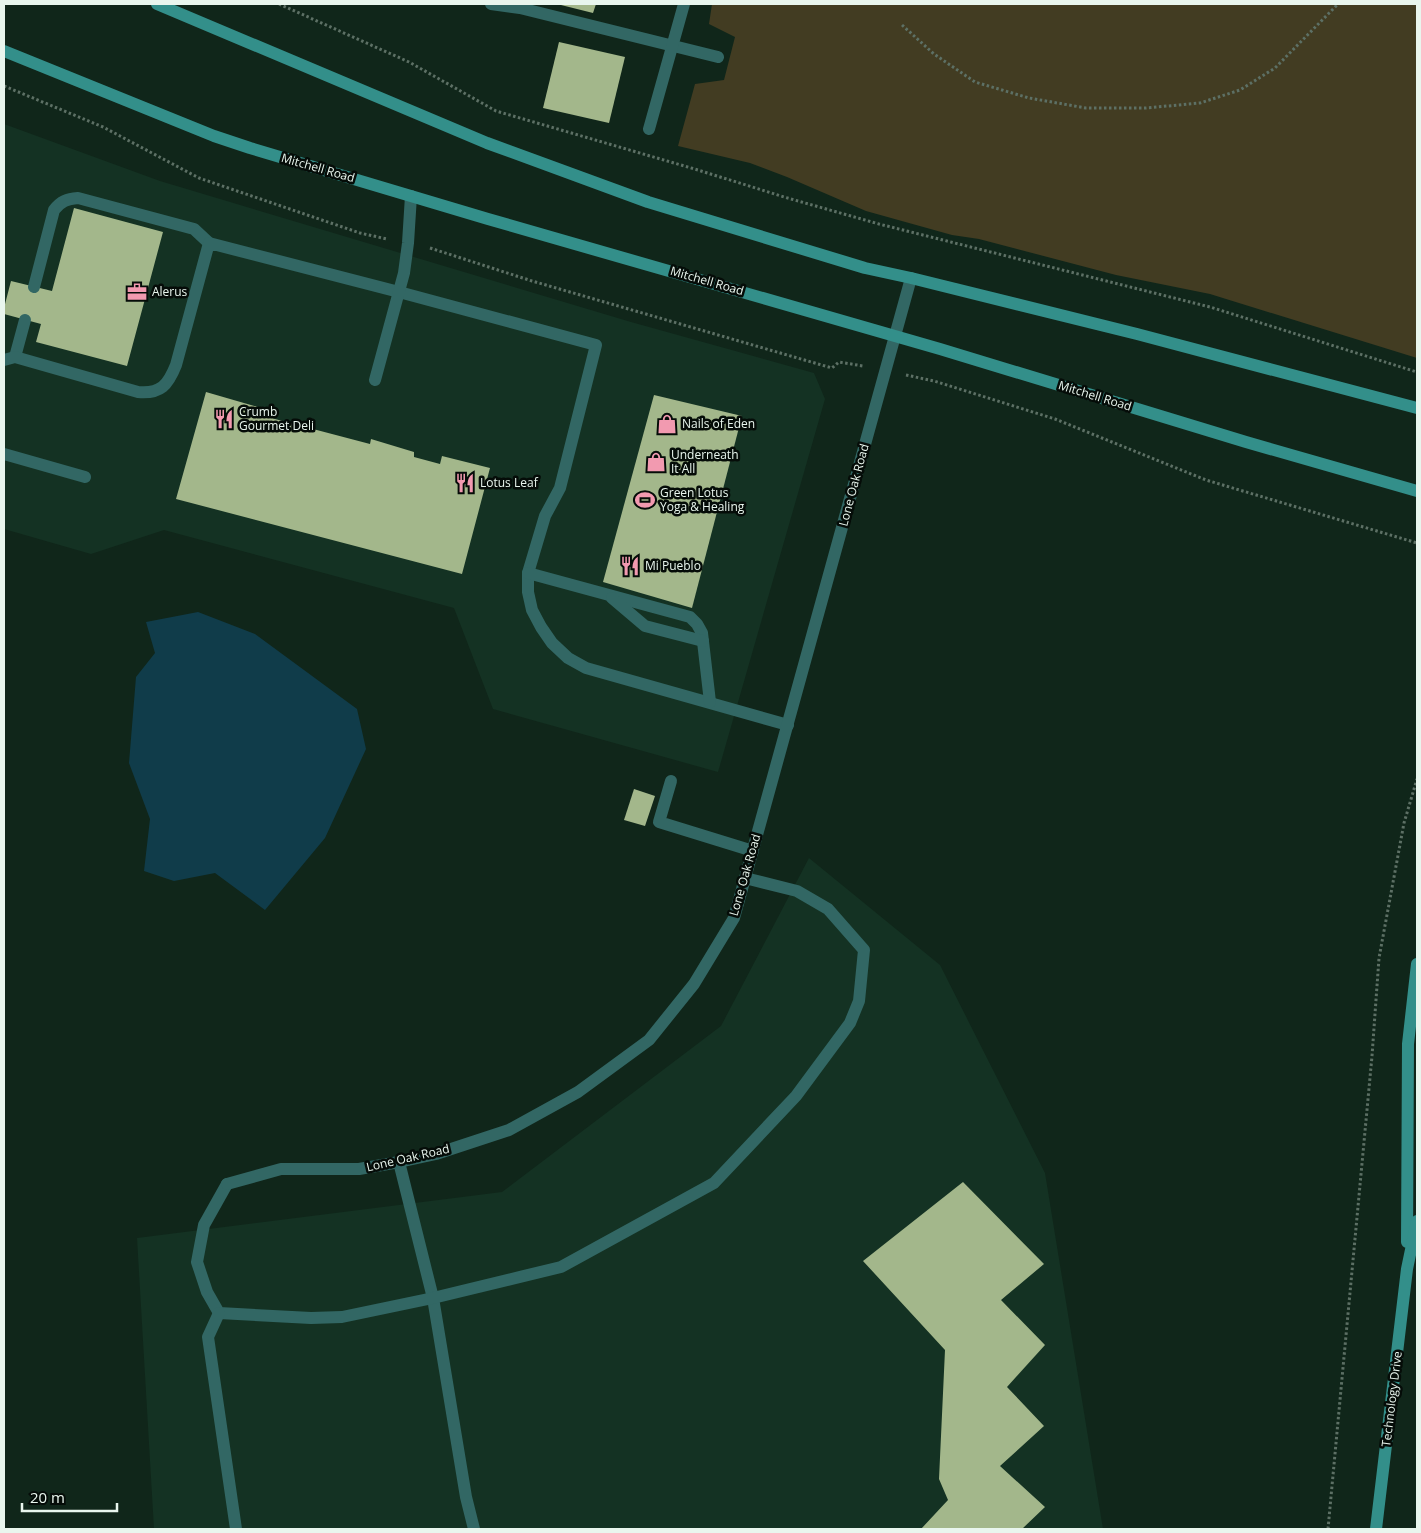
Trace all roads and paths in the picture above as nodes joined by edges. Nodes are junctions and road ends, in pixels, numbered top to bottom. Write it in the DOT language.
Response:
graph roads {
  1 [pos="157,4"];
  2 [pos="279,4"];
  3 [pos="491,4"];
  4 [pos="684,4"];
  5 [pos="1338,4"];
  6 [pos="902,25"];
  7 [pos="672,47"];
  8 [pos="4,51"];
  9 [pos="718,57"];
  10 [pos="4,86"];
  11 [pos="649,129"];
  12 [pos="410,196"];
  13 [pos="210,243"];
  14 [pos="408,243"];
  15 [pos="911,278"];
  16 [pos="34,287"];
  17 [pos="399,292"];
  18 [pos="24,320"];
  19 [pos="894,336"];
  20 [pos="9,358"];
  21 [pos="885,370"];
  22 [pos="1417,372"];
  23 [pos="375,380"];
  24 [pos="1417,408"];
  25 [pos="4,454"];
  26 [pos="85,476"];
  27 [pos="1417,491"];
  28 [pos="1417,543"];
  29 [pos="528,573"];
  30 [pos="608,595"];
  31 [pos="703,641"];
  32 [pos="710,702"];
  33 [pos="788,725"];
  34 [pos="1417,779"];
  35 [pos="671,781"];
  36 [pos="753,851"];
  37 [pos="745,878"];
  38 [pos="1417,964"];
  39 [pos="399,1162"];
  40 [pos="1417,1221"];
  41 [pos="1407,1269"];
  42 [pos="433,1298"];
  43 [pos="219,1313"];
  44 [pos="236,1529"];
  45 [pos="474,1529"];
  46 [pos="1328,1529"];
  47 [pos="1376,1529"];
  1 -- 15 [label="main road"];
  2 -- 22 [label="path"];
  3 -- 7 [label="street"];
  4 -- 7 [label="street"];
  5 -- 6 [label="path"];
  7 -- 9 [label="street"];
  7 -- 11 [label="street"];
  8 -- 12 [label="main road, Mitchell Road"];
  10 -- 14 [label="path"];
  12 -- 14 [label="street"];
  12 -- 19 [label="main road, Mitchell Road"];
  13 -- 16 [label="street"];
  13 -- 17 [label="street"];
  13 -- 20 [label="street"];
  14 -- 17 [label="street"];
  14 -- 21 [label="path"];
  15 -- 19 [label="street, Lone Oak Road"];
  15 -- 24 [label="main road"];
  17 -- 23 [label="street"];
  17 -- 29 [label="street"];
  18 -- 20 [label="street"];
  19 -- 21 [label="street, Lone Oak Road"];
  19 -- 27 [label="main road, Mitchell Road"];
  21 -- 28 [label="path"];
  21 -- 33 [label="street, Lone Oak Road"];
  25 -- 26 [label="street"];
  29 -- 30 [label="street"];
  29 -- 32 [label="street"];
  30 -- 31 [label="street"];
  30 -- 31 [label="street"];
  31 -- 32 [label="street"];
  32 -- 33 [label="street"];
  33 -- 36 [label="street, Lone Oak Road"];
  34 -- 46 [label="path"];
  35 -- 36 [label="street"];
  36 -- 37 [label="street, Lone Oak Road"];
  37 -- 39 [label="street, Lone Oak Road"];
  37 -- 42 [label="street"];
  38 -- 41 [label="main road, Technology Drive"];
  39 -- 42 [label="street"];
  39 -- 43 [label="street, Lone Oak Road"];
  40 -- 41 [label="main road, Technology Drive"];
  41 -- 47 [label="main road, Technology Drive"];
  42 -- 43 [label="street"];
  42 -- 45 [label="street"];
  43 -- 44 [label="street"];
}
